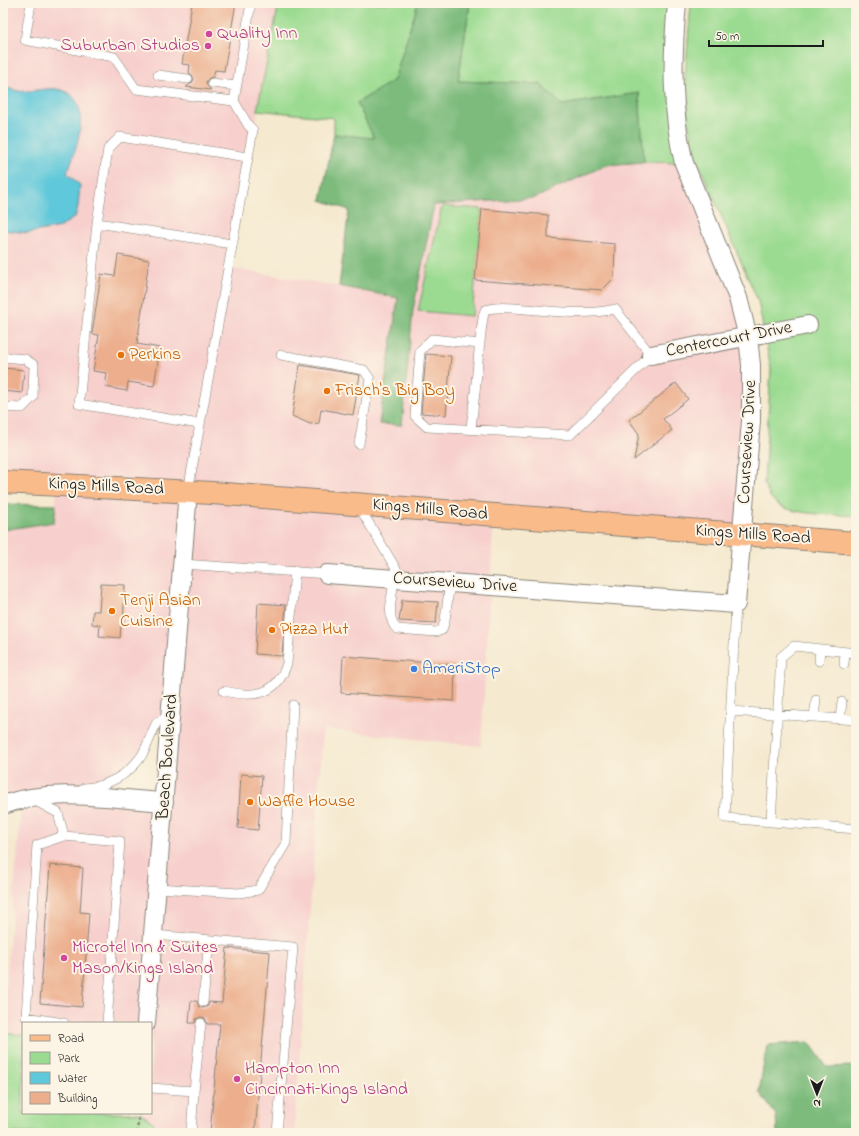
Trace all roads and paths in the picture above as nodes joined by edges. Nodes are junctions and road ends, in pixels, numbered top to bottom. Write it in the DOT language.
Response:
graph roads {
  1 [pos="31,3"];
  2 [pos="251,3"];
  3 [pos="677,3"];
  4 [pos="158,75"];
  5 [pos="188,79"];
  6 [pos="212,83"];
  7 [pos="236,86"];
  8 [pos="234,101"];
  9 [pos="247,157"];
  10 [pos="97,223"];
  11 [pos="232,244"];
  12 [pos="808,325"];
  13 [pos="748,337"];
  14 [pos="480,344"];
  15 [pos="281,355"];
  16 [pos="651,355"];
  17 [pos="3,357"];
  18 [pos="3,407"];
  19 [pos="199,424"];
  20 [pos="471,428"];
  21 [pos="359,444"];
  22 [pos="5,479"];
  23 [pos="188,491"];
  24 [pos="358,504"];
  25 [pos="742,534"];
  26 [pos="856,543"];
  27 [pos="183,564"];
  28 [pos="295,572"];
  29 [pos="327,574"];
  30 [pos="398,579"];
  31 [pos="450,582"];
  32 [pos="736,604"];
  33 [pos="820,649"];
  34 [pos="846,652"];
  35 [pos="856,653"];
  36 [pos="819,661"];
  37 [pos="844,664"];
  38 [pos="224,691"];
  39 [pos="816,700"];
  40 [pos="842,702"];
  41 [pos="293,705"];
  42 [pos="731,711"];
  43 [pos="778,714"];
  44 [pos="171,716"];
  45 [pos="814,717"];
  46 [pos="840,719"];
  47 [pos="856,720"];
  48 [pos="31,798"];
  49 [pos="164,802"];
  50 [pos="3,805"];
  51 [pos="772,821"];
  52 [pos="856,829"];
  53 [pos="64,836"];
  54 [pos="158,888"];
  55 [pos="154,935"];
  56 [pos="209,940"];
  57 [pos="203,1002"];
  58 [pos="58,1022"];
  59 [pos="107,1022"];
  60 [pos="146,1022"];
  61 [pos="201,1023"];
  62 [pos="152,1088"];
  63 [pos="194,1090"];
  64 [pos="139,1114"];
  65 [pos="136,1133"];
  66 [pos="191,1133"];
  67 [pos="277,1133"];
  1 -- 8 [label="lane"];
  2 -- 7 [label="lane"];
  3 -- 13 [label="street, Courseview Drive"];
  4 -- 5 [label="lane"];
  6 -- 7 [label="lane"];
  7 -- 8 [label="lane"];
  8 -- 9 [label="lane"];
  9 -- 10 [label="lane"];
  9 -- 11 [label="lane"];
  10 -- 11 [label="lane"];
  10 -- 19 [label="lane"];
  11 -- 19 [label="lane"];
  12 -- 13 [label="street, Centercourt Drive"];
  13 -- 16 [label="street, Centercourt Drive"];
  13 -- 25 [label="street, Courseview Drive"];
  14 -- 16 [label="lane"];
  14 -- 20 [label="lane"];
  14 -- 20 [label="lane"];
  15 -- 21 [label="lane"];
  16 -- 20 [label="lane"];
  17 -- 18 [label="lane"];
  19 -- 23 [label="lane"];
  22 -- 23 [label="main road, Kings Mills Road"];
  23 -- 24 [label="main road, Kings Mills Road"];
  23 -- 27 [label="street, Beach Boulevard"];
  24 -- 25 [label="main road, Kings Mills Road"];
  24 -- 30 [label="lane"];
  25 -- 26 [label="main road, Kings Mills Road"];
  25 -- 32 [label="street, Courseview Drive"];
  27 -- 28 [label="lane"];
  27 -- 44 [label="street, Beach Boulevard"];
  28 -- 29 [label="lane"];
  28 -- 38 [label="lane"];
  29 -- 30 [label="street, Courseview Drive"];
  30 -- 31 [label="street, Courseview Drive"];
  30 -- 31 [label="lane"];
  31 -- 32 [label="street, Courseview Drive"];
  32 -- 42 [label="lane"];
  33 -- 34 [label="lane"];
  33 -- 36 [label="lane"];
  33 -- 43 [label="lane"];
  34 -- 35 [label="lane"];
  34 -- 37 [label="lane"];
  39 -- 45 [label="lane"];
  40 -- 46 [label="lane"];
  41 -- 54 [label="lane"];
  42 -- 43 [label="lane"];
  42 -- 51 [label="lane"];
  43 -- 45 [label="lane"];
  43 -- 51 [label="lane"];
  44 -- 48 [label="lane"];
  44 -- 49 [label="street, Beach Boulevard"];
  45 -- 46 [label="lane"];
  46 -- 47 [label="lane"];
  48 -- 49 [label="street"];
  48 -- 50 [label="street"];
  48 -- 53 [label="lane"];
  49 -- 54 [label="street, Beach Boulevard"];
  51 -- 52 [label="lane"];
  53 -- 58 [label="lane"];
  53 -- 59 [label="lane"];
  54 -- 55 [label="street, Beach Boulevard"];
  55 -- 56 [label="lane"];
  55 -- 60 [label="street, Beach Boulevard"];
  56 -- 57 [label="lane"];
  56 -- 67 [label="lane"];
  61 -- 63 [label="lane"];
  62 -- 63 [label="lane"];
  63 -- 66 [label="lane"];
  64 -- 65 [label="path"];
}
